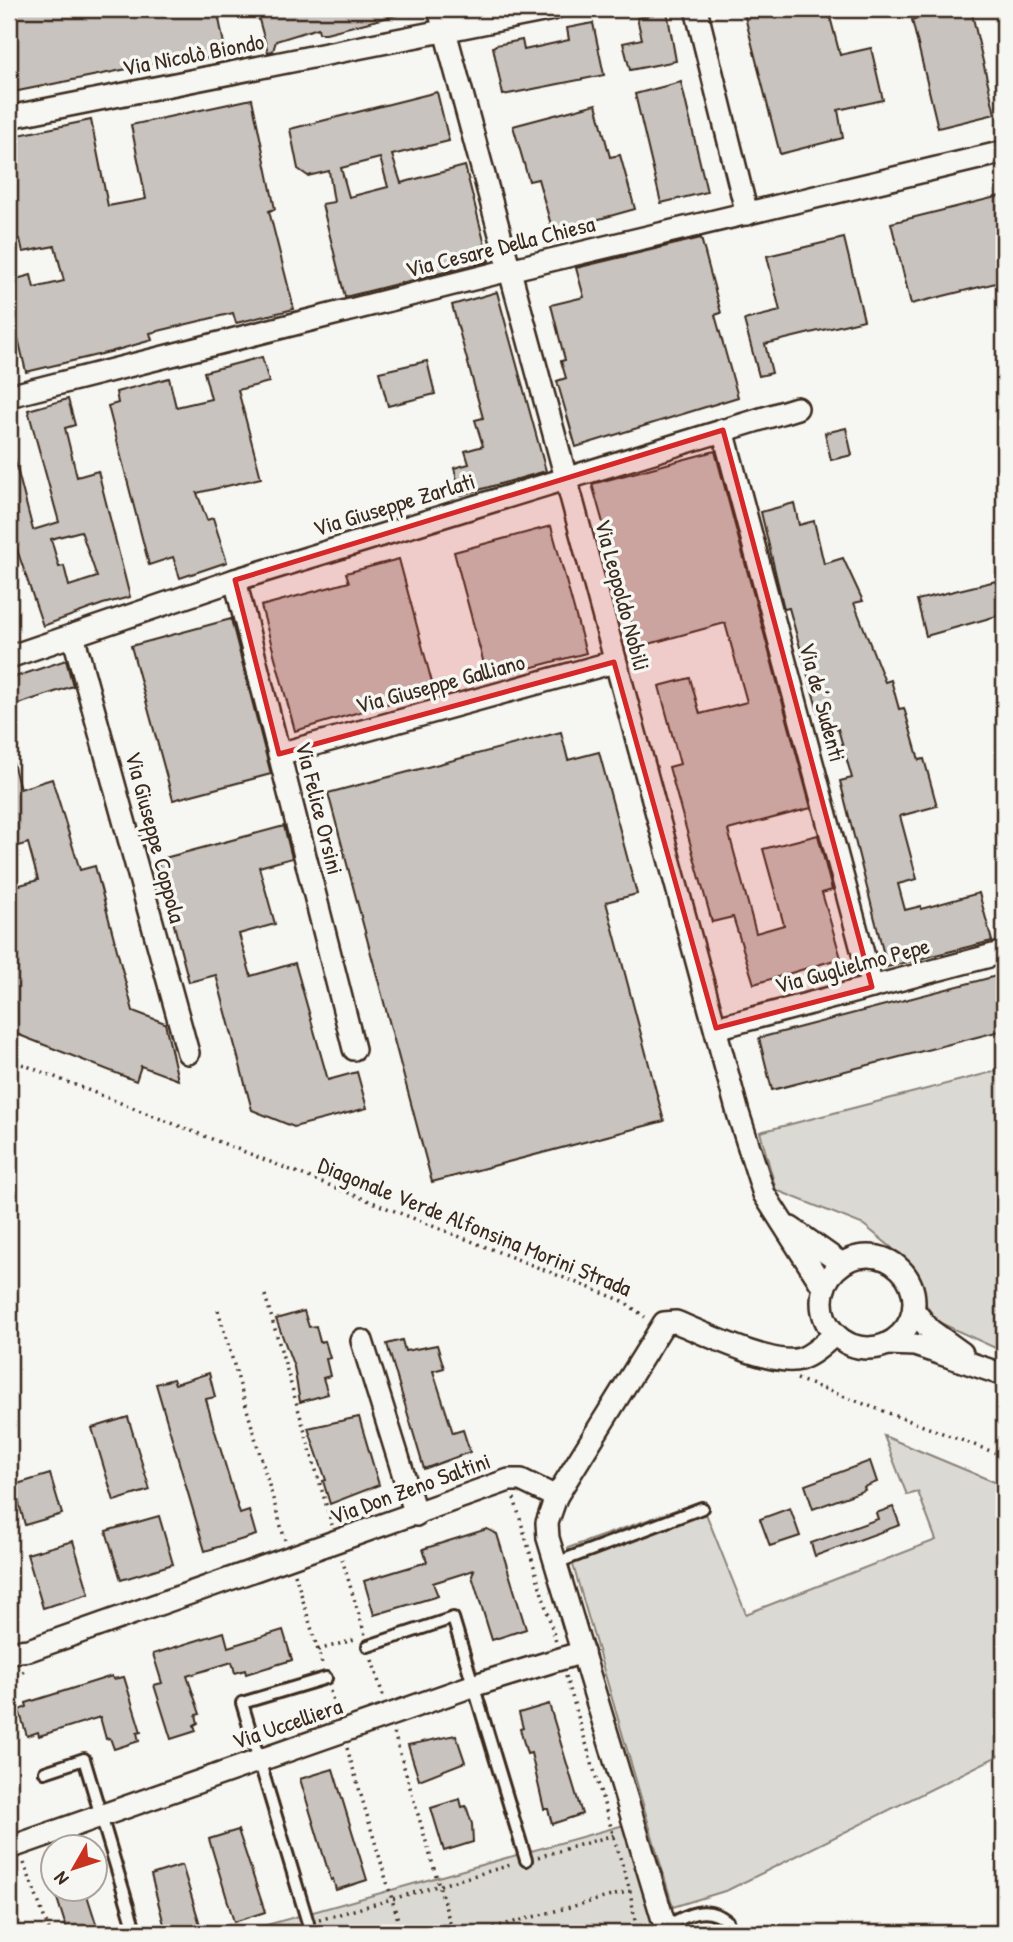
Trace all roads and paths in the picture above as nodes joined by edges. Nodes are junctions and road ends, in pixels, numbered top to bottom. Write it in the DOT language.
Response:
graph roads {
  1 [pos="439,9"];
  2 [pos="553,9"];
  3 [pos="696,9"];
  4 [pos="444,31"];
  5 [pos="9,117"];
  6 [pos="1004,152"];
  7 [pos="747,214"];
  8 [pos="509,270"];
  9 [pos="9,396"];
  10 [pos="797,408"];
  11 [pos="723,430"];
  12 [pos="566,480"];
  13 [pos="235,580"];
  14 [pos="73,635"];
  15 [pos="9,657"];
  16 [pos="614,662"];
  17 [pos="279,754"];
  18 [pos="1001,953"];
  19 [pos="872,987"];
  20 [pos="716,1028"];
  21 [pos="354,1049"];
  22 [pos="188,1053"];
  23 [pos="9,1059"];
  24 [pos="764,1194"];
  25 [pos="842,1265"];
  26 [pos="824,1288"];
  27 [pos="265,1295"];
  28 [pos="218,1310"];
  29 [pos="914,1311"];
  30 [pos="659,1328"];
  31 [pos="835,1334"];
  32 [pos="362,1341"];
  33 [pos="887,1344"];
  34 [pos="975,1362"];
  35 [pos="1004,1375"];
  36 [pos="787,1376"];
  37 [pos="1004,1456"];
  38 [pos="556,1497"];
  39 [pos="702,1508"];
  40 [pos="416,1514"];
  41 [pos="337,1542"];
  42 [pos="291,1557"];
  43 [pos="556,1563"];
  44 [pos="367,1641"];
  45 [pos="318,1650"];
  46 [pos="9,1652"];
  47 [pos="583,1652"];
  48 [pos="326,1678"];
  49 [pos="475,1685"];
  50 [pos="388,1716"];
  51 [pos="342,1732"];
  52 [pos="259,1761"];
  53 [pos="45,1772"];
  54 [pos="101,1815"];
  55 [pos="614,1835"];
  56 [pos="13,1846"];
  57 [pos="526,1860"];
  58 [pos="652,1884"];
  59 [pos="439,1886"];
  60 [pos="391,1899"];
  61 [pos="308,1923"];
  62 [pos="636,1926"];
  63 [pos="666,1930"];
  64 [pos="284,1932"];
  65 [pos="50,1933"];
  66 [pos="136,1933"];
  67 [pos="273,1933"];
  68 [pos="402,1933"];
  69 [pos="453,1933"];
  70 [pos="473,1933"];
  71 [pos="636,1933"];
  72 [pos="732,1933"];
  1 -- 4 [label="street, Via Leopoldo Nobili"];
  2 -- 4 [label="street, Via Nicolò Biondo"];
  3 -- 7 [label="street"];
  4 -- 5 [label="street, Via Nicolò Biondo"];
  4 -- 8 [label="street, Via Leopoldo Nobili"];
  6 -- 7 [label="street, Via Cesare Della Chiesa"];
  7 -- 8 [label="street, Via Cesare Della Chiesa"];
  8 -- 9 [label="street, Via Cesare Della Chiesa"];
  8 -- 12 [label="street, Via Leopoldo Nobili"];
  10 -- 11 [label="street, Via Giuseppe Zarlati"];
  11 -- 12 [label="street, Via Giuseppe Zarlati"];
  11 -- 19 [label="street, Via de’ Sudenti"];
  12 -- 13 [label="street, Via Giuseppe Zarlati"];
  12 -- 16 [label="street, Via Leopoldo Nobili"];
  13 -- 14 [label="street, Via Giuseppe Zarlati"];
  13 -- 17 [label="street, Via Felice Orsini"];
  14 -- 15 [label="street, Via Giuseppe Zarlati"];
  14 -- 22 [label="street, Via Giuseppe Coppola"];
  16 -- 17 [label="street, Via Giuseppe Galliano"];
  16 -- 20 [label="street, Via Leopoldo Nobili"];
  17 -- 21 [label="street, Via Felice Orsini"];
  18 -- 19 [label="street, Via Guglielmo Pepe"];
  19 -- 20 [label="street, Via Guglielmo Pepe"];
  20 -- 24 [label="street, Via Leopoldo Nobili"];
  23 -- 30 [label="path, Diagonale Verde Alfonsina Morini Strada"];
  24 -- 25 [label="street, Via Leopoldo Nobili"];
  24 -- 26 [label="street, Via Leopoldo Nobili"];
  25 -- 26 [label="street"];
  25 -- 29 [label="street"];
  26 -- 31 [label="street"];
  27 -- 41 [label="path"];
  28 -- 42 [label="path"];
  29 -- 33 [label="street"];
  29 -- 34 [label="street"];
  30 -- 31 [label="street"];
  30 -- 38 [label="street"];
  31 -- 33 [label="street"];
  32 -- 40 [label="street"];
  33 -- 34 [label="street"];
  34 -- 35 [label="street"];
  36 -- 37 [label="path"];
  38 -- 40 [label="street, Via Don Zeno Saltini"];
  38 -- 43 [label="street"];
  39 -- 43 [label="lane"];
  40 -- 41 [label="street, Via Don Zeno Saltini"];
  41 -- 42 [label="street, Via Don Zeno Saltini"];
  41 -- 44 [label="path"];
  42 -- 45 [label="path"];
  42 -- 46 [label="street, Via Don Zeno Saltini"];
  43 -- 47 [label="street"];
  44 -- 45 [label="path"];
  44 -- 49 [label="lane"];
  44 -- 50 [label="path"];
  45 -- 48 [label="path"];
  47 -- 49 [label="street, Via Uccelliera"];
  47 -- 58 [label="street"];
  48 -- 51 [label="path"];
  48 -- 52 [label="lane"];
  49 -- 50 [label="street, Via Uccelliera"];
  49 -- 57 [label="lane"];
  50 -- 51 [label="street, Via Uccelliera"];
  50 -- 59 [label="path"];
  51 -- 52 [label="street, Via Uccelliera"];
  51 -- 60 [label="path"];
  52 -- 54 [label="street, Via Uccelliera"];
  52 -- 61 [label="lane"];
  53 -- 54 [label="lane"];
  54 -- 56 [label="street, Via Uccelliera"];
  54 -- 66 [label="lane"];
  55 -- 57 [label="path"];
  56 -- 65 [label="path"];
  57 -- 59 [label="path"];
  58 -- 63 [label="street"];
  58 -- 70 [label="path"];
  59 -- 60 [label="path"];
  59 -- 69 [label="path"];
  60 -- 61 [label="path"];
  60 -- 68 [label="path"];
  61 -- 64 [label="path"];
  62 -- 71 [label="path"];
  63 -- 72 [label="lane"];
  64 -- 67 [label="path"];
}
